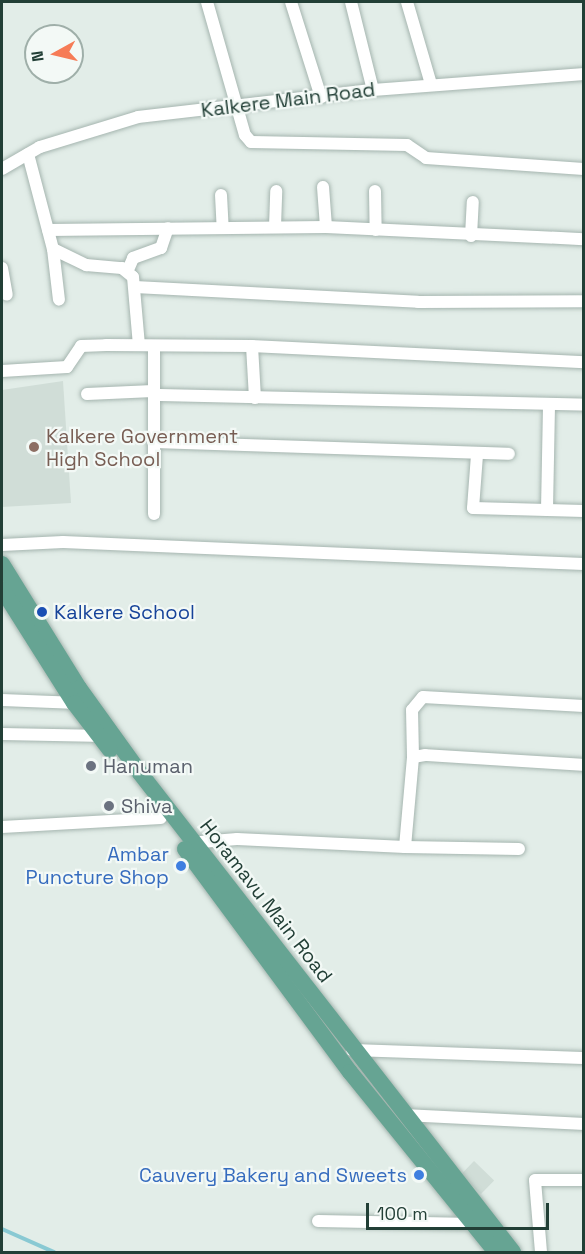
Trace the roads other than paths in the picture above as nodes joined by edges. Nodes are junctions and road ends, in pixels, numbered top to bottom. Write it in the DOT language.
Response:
graph roads {
  1 [pos="207,2"];
  2 [pos="291,2"];
  3 [pos="351,2"];
  4 [pos="407,2"];
  5 [pos="584,74"];
  6 [pos="431,84"];
  7 [pos="373,90"];
  8 [pos="321,97"];
  9 [pos="239,107"];
  10 [pos="28,154"];
  11 [pos="2,169"];
  12 [pos="584,169"];
  13 [pos="323,187"];
  14 [pos="276,191"];
  15 [pos="375,191"];
  16 [pos="221,195"];
  17 [pos="473,202"];
  18 [pos="275,227"];
  19 [pos="326,227"];
  20 [pos="168,228"];
  21 [pos="223,228"];
  22 [pos="48,230"];
  23 [pos="376,230"];
  24 [pos="471,236"];
  25 [pos="584,239"];
  26 [pos="52,249"];
  27 [pos="2,268"];
  28 [pos="128,270"];
  29 [pos="135,288"];
  30 [pos="7,295"];
  31 [pos="59,300"];
  32 [pos="584,301"];
  33 [pos="139,345"];
  34 [pos="252,346"];
  35 [pos="154,348"];
  36 [pos="584,362"];
  37 [pos="2,371"];
  38 [pos="154,393"];
  39 [pos="87,394"];
  40 [pos="255,398"];
  41 [pos="549,404"];
  42 [pos="584,405"];
  43 [pos="153,442"];
  44 [pos="509,454"];
  45 [pos="477,455"];
  46 [pos="547,510"];
  47 [pos="584,511"];
  48 [pos="154,514"];
  49 [pos="2,545"];
  50 [pos="2,564"];
  51 [pos="584,564"];
  52 [pos="2,589"];
  53 [pos="2,700"];
  54 [pos="82,703"];
  55 [pos="584,706"];
  56 [pos="2,734"];
  57 [pos="107,736"];
  58 [pos="413,757"];
  59 [pos="584,765"];
  60 [pos="161,818"];
  61 [pos="2,827"];
  62 [pos="188,843"];
  63 [pos="405,847"];
  64 [pos="519,849"];
  65 [pos="354,1048"];
  66 [pos="584,1058"];
  67 [pos="341,1060"];
  68 [pos="405,1115"];
  69 [pos="584,1124"];
  70 [pos="584,1180"];
  71 [pos="318,1221"];
  72 [pos="473,1224"];
  73 [pos="496,1252"];
  74 [pos="513,1252"];
  75 [pos="541,1252"];
  1 -- 9 [label="street"];
  2 -- 8 [label="street"];
  3 -- 7 [label="street"];
  4 -- 6 [label="street"];
  5 -- 6 [label="street, Kalkere Main Road"];
  6 -- 7 [label="street, Kalkere Main Road"];
  7 -- 8 [label="street, Kalkere Main Road"];
  8 -- 9 [label="street, Kalkere Main Road"];
  9 -- 10 [label="street, Kalkere Main Road"];
  9 -- 12 [label="street"];
  10 -- 11 [label="street, Kalkere Main Road"];
  10 -- 22 [label="street"];
  13 -- 19 [label="street"];
  14 -- 18 [label="street"];
  15 -- 23 [label="street"];
  16 -- 21 [label="street"];
  17 -- 24 [label="street"];
  18 -- 19 [label="street"];
  18 -- 21 [label="street"];
  19 -- 23 [label="street"];
  20 -- 21 [label="street"];
  20 -- 22 [label="street"];
  20 -- 28 [label="street"];
  22 -- 26 [label="street"];
  23 -- 24 [label="street"];
  24 -- 25 [label="street"];
  26 -- 28 [label="street"];
  26 -- 31 [label="street"];
  27 -- 30 [label="street"];
  28 -- 29 [label="street"];
  29 -- 32 [label="street"];
  29 -- 33 [label="street"];
  33 -- 35 [label="street"];
  33 -- 37 [label="street"];
  34 -- 35 [label="street"];
  34 -- 36 [label="street"];
  34 -- 40 [label="street"];
  35 -- 38 [label="street"];
  38 -- 39 [label="street"];
  38 -- 40 [label="street"];
  38 -- 43 [label="street"];
  40 -- 41 [label="street"];
  41 -- 42 [label="street"];
  41 -- 46 [label="street"];
  43 -- 45 [label="street"];
  43 -- 48 [label="street"];
  44 -- 45 [label="street"];
  45 -- 46 [label="street"];
  46 -- 47 [label="street"];
  49 -- 51 [label="street"];
  50 -- 54 [label="main road, Horamavu Main Road"];
  52 -- 54 [label="main road, Horamavu Main Road"];
  53 -- 54 [label="street"];
  54 -- 57 [label="main road, Horamavu Main Road"];
  55 -- 58 [label="street"];
  56 -- 57 [label="street"];
  57 -- 60 [label="main road, Horamavu Main Road"];
  57 -- 62 [label="main road, Horamavu Main Road"];
  58 -- 59 [label="street"];
  58 -- 63 [label="street"];
  60 -- 61 [label="street"];
  60 -- 62 [label="main road, Horamavu Main Road"];
  62 -- 63 [label="street"];
  62 -- 65 [label="main road, Horamavu Main Road"];
  62 -- 67 [label="main road, Horamavu Main Road"];
  63 -- 64 [label="street"];
  65 -- 66 [label="street"];
  65 -- 67 [label="street"];
  65 -- 68 [label="main road, Horamavu Main Road"];
  67 -- 72 [label="main road, Horamavu Main Road"];
  68 -- 69 [label="street"];
  68 -- 74 [label="main road, Horamavu Main Road"];
  70 -- 75 [label="street"];
  71 -- 72 [label="street"];
  72 -- 73 [label="main road, Horamavu Main Road"];
}
